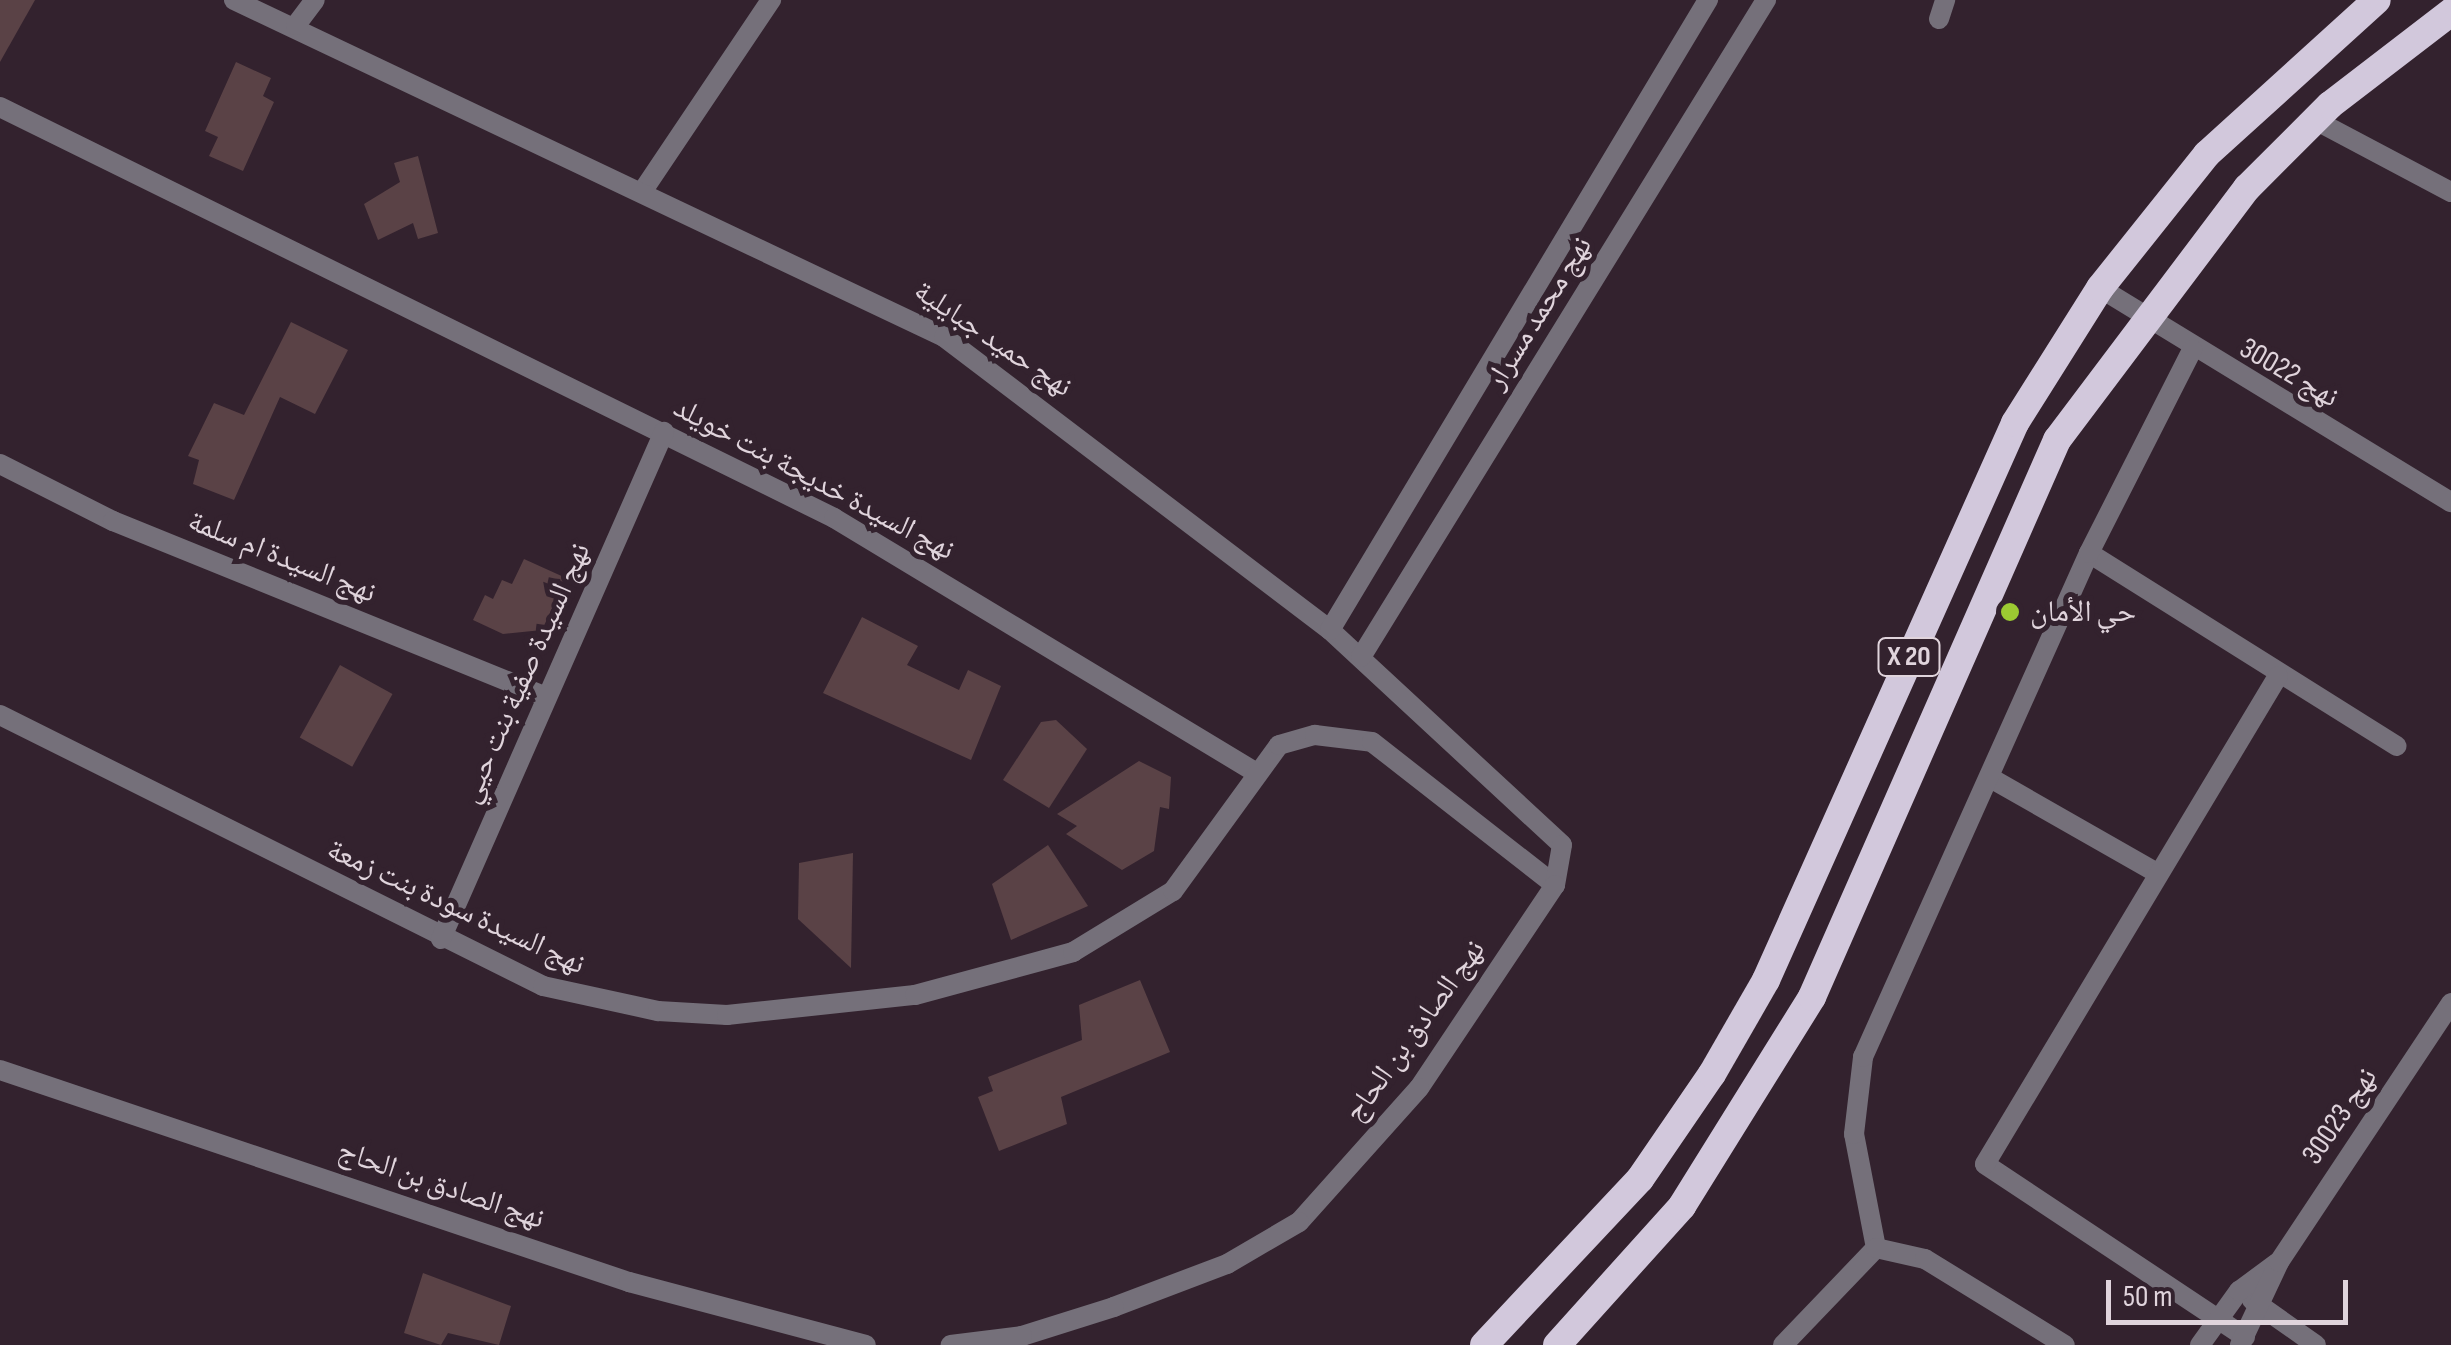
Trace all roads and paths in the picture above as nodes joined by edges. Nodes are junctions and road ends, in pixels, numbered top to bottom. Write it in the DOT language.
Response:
graph roads {
  1 [pos="315,0"];
  2 [pos="771,0"];
  3 [pos="1708,0"];
  4 [pos="1766,0"];
  5 [pos="2377,0"];
  6 [pos="239,1"];
  7 [pos="2451,12"];
  8 [pos="296,24"];
  9 [pos="0,107"];
  10 [pos="2315,120"];
  11 [pos="644,189"];
  12 [pos="2451,192"];
  13 [pos="2100,288"];
  14 [pos="2144,319"];
  15 [pos="2192,350"];
  16 [pos="664,432"];
  17 [pos="0,464"];
  18 [pos="2451,502"];
  19 [pos="2090,553"];
  20 [pos="1330,630"];
  21 [pos="1361,657"];
  22 [pos="2278,676"];
  23 [pos="546,698"];
  24 [pos="0,715"];
  25 [pos="2397,746"];
  26 [pos="1256,774"];
  27 [pos="1994,780"];
  28 [pos="1566,852"];
  29 [pos="2158,873"];
  30 [pos="1555,885"];
  31 [pos="441,939"];
  32 [pos="2451,1003"];
  33 [pos="0,1070"];
  34 [pos="1876,1248"];
  35 [pos="2279,1262"];
  36 [pos="2239,1291"];
  37 [pos="2262,1307"];
  38 [pos="2218,1319"];
  39 [pos="2242,1341"];
  40 [pos="866,1345"];
  41 [pos="951,1345"];
  42 [pos="1484,1345"];
  43 [pos="1557,1345"];
  44 [pos="1784,1345"];
  45 [pos="2065,1345"];
  46 [pos="2200,1345"];
  47 [pos="2316,1345"];
  1 -- 8 [label="street"];
  2 -- 11 [label="street"];
  3 -- 20 [label="street, نهج محمد مسرار"];
  4 -- 21 [label="street, نهج محمد مسرار"];
  5 -- 13 [label="highway, X 20"];
  6 -- 8 [label="street, نهج حميد جبايلية"];
  7 -- 10 [label="highway, X 20"];
  8 -- 11 [label="street, نهج حميد جبايلية"];
  9 -- 16 [label="street, نهج السيدة خديجة بنت خويلد"];
  10 -- 12 [label="street"];
  10 -- 14 [label="highway, X 20"];
  11 -- 20 [label="street, نهج حميد جبايلية"];
  13 -- 14 [label="street, نهج 30022"];
  13 -- 42 [label="highway, X 20"];
  14 -- 15 [label="street, نهج 30022"];
  14 -- 43 [label="highway, X 20"];
  15 -- 18 [label="street, نهج 30022"];
  15 -- 19 [label="street"];
  16 -- 23 [label="street, نهج السيدة صفية بنت حيي"];
  16 -- 26 [label="street, نهج السيدة خديجة بنت خويلد"];
  17 -- 23 [label="street, نهج السيدة ام سلمة"];
  19 -- 22 [label="street"];
  19 -- 27 [label="street"];
  20 -- 21 [label="street, نهج حميد جبايلية"];
  21 -- 28 [label="street, نهج حميد جبايلية"];
  22 -- 25 [label="street"];
  22 -- 29 [label="street"];
  23 -- 31 [label="street, نهج السيدة صفية بنت حيي"];
  24 -- 31 [label="street, نهج السيدة سودة بنت زمعة"];
  26 -- 30 [label="street"];
  26 -- 31 [label="street, نهج السيدة سودة بنت زمعة"];
  27 -- 29 [label="street"];
  27 -- 34 [label="street"];
  28 -- 30 [label="street, نهج الصادق بن الحاج"];
  29 -- 38 [label="street"];
  30 -- 41 [label="street, نهج الصادق بن الحاج"];
  32 -- 35 [label="street, نهج 30023"];
  33 -- 40 [label="street, نهج الصادق بن الحاج"];
  34 -- 44 [label="street"];
  34 -- 45 [label="street"];
  35 -- 36 [label="street, نهج 30023"];
  35 -- 37 [label="street, نهج 30023"];
  36 -- 37 [label="street"];
  36 -- 38 [label="street, نهج 30023"];
  37 -- 39 [label="street, نهج 30023"];
  37 -- 47 [label="street"];
  38 -- 39 [label="street"];
  38 -- 46 [label="street, نهج 30023"];
}
